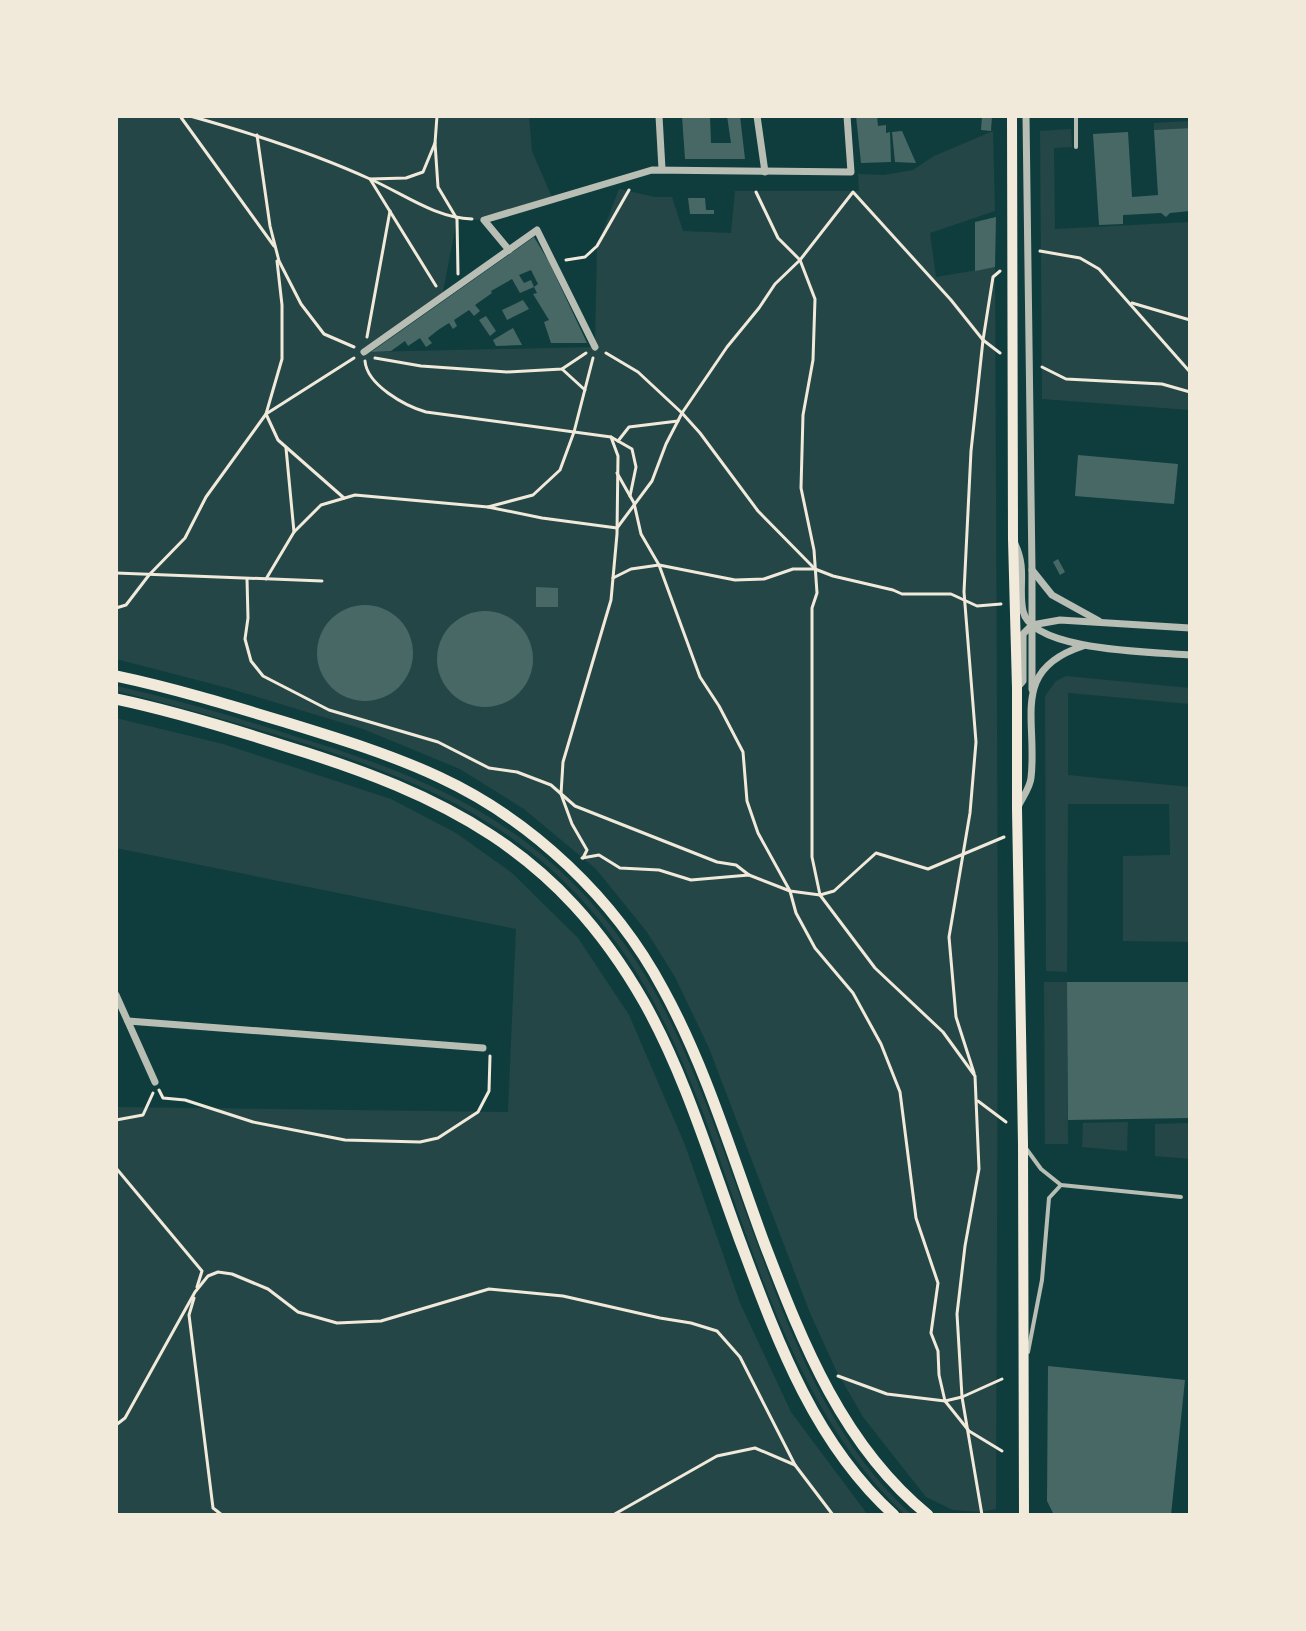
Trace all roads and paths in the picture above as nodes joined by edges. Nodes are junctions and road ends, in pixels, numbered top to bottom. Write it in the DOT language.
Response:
graph roads {
  1 [pos="180,116"];
  2 [pos="190,116"];
  3 [pos="437,116"];
  4 [pos="659,116"];
  5 [pos="757,116"];
  6 [pos="847,116"];
  7 [pos="1012,116"];
  8 [pos="1026,116"];
  9 [pos="1076,116"];
  10 [pos="257,135"];
  11 [pos="435,143"];
  12 [pos="1076,147"];
  13 [pos="662,169"];
  14 [pos="765,172"];
  15 [pos="639,174"];
  16 [pos="370,179"];
  17 [pos="756,192"];
  18 [pos="390,211"];
  19 [pos="457,219"];
  20 [pos="484,220"];
  21 [pos="276,250"];
  22 [pos="509,250"];
  23 [pos="1040,251"];
  24 [pos="800,260"];
  25 [pos="554,263"];
  26 [pos="1003,268"];
  27 [pos="458,286"];
  28 [pos="442,297"];
  29 [pos="1128,301"];
  30 [pos="1190,320"];
  31 [pos="983,340"];
  32 [pos="595,347"];
  33 [pos="364,352"];
  34 [pos="1003,355"];
  35 [pos="1041,366"];
  36 [pos="562,369"];
  37 [pos="1190,372"];
  38 [pos="585,390"];
  39 [pos="1190,392"];
  40 [pos="682,413"];
  41 [pos="266,414"];
  42 [pos="678,421"];
  43 [pos="574,432"];
  44 [pos="611,437"];
  45 [pos="618,441"];
  46 [pos="285,446"];
  47 [pos="617,473"];
  48 [pos="630,496"];
  49 [pos="344,498"];
  50 [pos="634,503"];
  51 [pos="488,507"];
  52 [pos="617,528"];
  53 [pos="294,532"];
  54 [pos="1013,539"];
  55 [pos="659,565"];
  56 [pos="815,569"];
  57 [pos="1032,570"];
  58 [pos="116,573"];
  59 [pos="149,575"];
  60 [pos="613,578"];
  61 [pos="247,579"];
  62 [pos="266,579"];
  63 [pos="322,581"];
  64 [pos="965,600"];
  65 [pos="1004,604"];
  66 [pos="116,608"];
  67 [pos="1099,621"];
  68 [pos="1032,625"];
  69 [pos="1190,628"];
  70 [pos="1083,646"];
  71 [pos="1190,655"];
  72 [pos="116,676"];
  73 [pos="1017,688"];
  74 [pos="1032,691"];
  75 [pos="116,699"];
  76 [pos="561,794"];
  77 [pos="1017,809"];
  78 [pos="1004,837"];
  79 [pos="962,856"];
  80 [pos="576,858"];
  81 [pos="583,858"];
  82 [pos="749,875"];
  83 [pos="790,891"];
  84 [pos="820,895"];
  85 [pos="116,995"];
  86 [pos="128,1021"];
  87 [pos="483,1048"];
  88 [pos="975,1076"];
  89 [pos="155,1082"];
  90 [pos="978,1101"];
  91 [pos="116,1120"];
  92 [pos="1006,1122"];
  93 [pos="1023,1144"];
  94 [pos="116,1168"];
  95 [pos="1061,1185"];
  96 [pos="1181,1197"];
  97 [pos="195,1292"];
  98 [pos="830,1373"];
  99 [pos="1023,1375"];
  100 [pos="1002,1379"];
  101 [pos="962,1397"];
  102 [pos="945,1401"];
  103 [pos="116,1425"];
  104 [pos="969,1431"];
  105 [pos="1002,1451"];
  106 [pos="795,1465"];
  107 [pos="222,1515"];
  108 [pos="613,1515"];
  109 [pos="833,1515"];
  110 [pos="894,1515"];
  111 [pos="928,1515"];
  112 [pos="982,1515"];
  113 [pos="1024,1515"];
  1 -- 21 [label="path"];
  2 -- 10 [label="path"];
  3 -- 11 [label="path"];
  4 -- 13 [label="street"];
  5 -- 14 [label="street"];
  6 -- 14 [label="street"];
  7 -- 54 [label="main road"];
  8 -- 57 [label="street"];
  9 -- 12 [label="lane"];
  10 -- 16 [label="path"];
  10 -- 21 [label="path"];
  11 -- 16 [label="path"];
  11 -- 19 [label="path"];
  13 -- 14 [label="street"];
  13 -- 15 [label="street"];
  15 -- 20 [label="street"];
  15 -- 25 [label="path"];
  16 -- 18 [label="path"];
  16 -- 19 [label="path"];
  17 -- 24 [label="path"];
  18 -- 28 [label="path"];
  18 -- 33 [label="path"];
  19 -- 20 [label="path"];
  19 -- 27 [label="path"];
  20 -- 22 [label="street"];
  21 -- 33 [label="path"];
  21 -- 41 [label="path"];
  22 -- 25 [label="street"];
  22 -- 27 [label="street"];
  23 -- 29 [label="path"];
  24 -- 31 [label="path"];
  24 -- 40 [label="path"];
  24 -- 56 [label="path"];
  25 -- 32 [label="street"];
  26 -- 31 [label="path"];
  27 -- 28 [label="street"];
  28 -- 33 [label="street"];
  29 -- 30 [label="path"];
  29 -- 37 [label="path"];
  31 -- 34 [label="path"];
  31 -- 64 [label="path"];
  32 -- 36 [label="path"];
  32 -- 38 [label="path"];
  32 -- 40 [label="path"];
  33 -- 36 [label="path"];
  33 -- 41 [label="path"];
  33 -- 43 [label="path"];
  35 -- 39 [label="path"];
  36 -- 38 [label="path"];
  38 -- 43 [label="path"];
  40 -- 42 [label="path"];
  40 -- 56 [label="path"];
  41 -- 46 [label="path"];
  41 -- 59 [label="path"];
  42 -- 45 [label="path"];
  42 -- 50 [label="path"];
  43 -- 44 [label="path"];
  43 -- 51 [label="path"];
  44 -- 45 [label="path"];
  44 -- 47 [label="path"];
  45 -- 48 [label="path"];
  46 -- 49 [label="path"];
  46 -- 53 [label="path"];
  47 -- 48 [label="path"];
  47 -- 52 [label="path"];
  48 -- 50 [label="path"];
  49 -- 51 [label="path"];
  49 -- 53 [label="path"];
  50 -- 52 [label="path"];
  50 -- 55 [label="path"];
  51 -- 52 [label="path"];
  52 -- 60 [label="path"];
  53 -- 62 [label="path"];
  54 -- 68 [label="street"];
  54 -- 73 [label="main road"];
  55 -- 56 [label="path"];
  55 -- 60 [label="path"];
  55 -- 83 [label="path"];
  56 -- 64 [label="path"];
  56 -- 84 [label="path"];
  57 -- 67 [label="street"];
  57 -- 68 [label="street"];
  58 -- 59 [label="path"];
  59 -- 61 [label="path"];
  59 -- 66 [label="path"];
  60 -- 76 [label="path"];
  61 -- 62 [label="path"];
  61 -- 76 [label="path"];
  62 -- 63 [label="path"];
  64 -- 65 [label="path"];
  64 -- 79 [label="path"];
  67 -- 68 [label="street"];
  67 -- 69 [label="street"];
  68 -- 70 [label="street"];
  68 -- 73 [label="street"];
  68 -- 74 [label="street"];
  70 -- 71 [label="street"];
  70 -- 74 [label="street"];
  72 -- 111 [label="main road"];
  73 -- 77 [label="main road"];
  74 -- 77 [label="street"];
  75 -- 110 [label="main road"];
  76 -- 81 [label="path"];
  76 -- 82 [label="path"];
  77 -- 93 [label="main road"];
  78 -- 79 [label="path"];
  79 -- 84 [label="path"];
  79 -- 88 [label="path"];
  80 -- 81 [label="path"];
  81 -- 82 [label="path"];
  82 -- 83 [label="path"];
  83 -- 84 [label="path"];
  83 -- 102 [label="path"];
  84 -- 88 [label="path"];
  85 -- 86 [label="street"];
  86 -- 87 [label="street"];
  86 -- 89 [label="street"];
  87 -- 89 [label="path"];
  88 -- 90 [label="path"];
  89 -- 91 [label="path"];
  90 -- 92 [label="path"];
  90 -- 101 [label="path"];
  93 -- 95 [label="lane"];
  93 -- 99 [label="main road"];
  94 -- 97 [label="path"];
  95 -- 96 [label="lane"];
  95 -- 99 [label="lane"];
  97 -- 103 [label="path"];
  97 -- 106 [label="path"];
  97 -- 107 [label="path"];
  98 -- 102 [label="path"];
  99 -- 113 [label="main road"];
  100 -- 101 [label="path"];
  101 -- 102 [label="path"];
  101 -- 104 [label="path"];
  102 -- 104 [label="path"];
  104 -- 105 [label="path"];
  104 -- 112 [label="path"];
  106 -- 108 [label="path"];
  106 -- 109 [label="path"];
}
